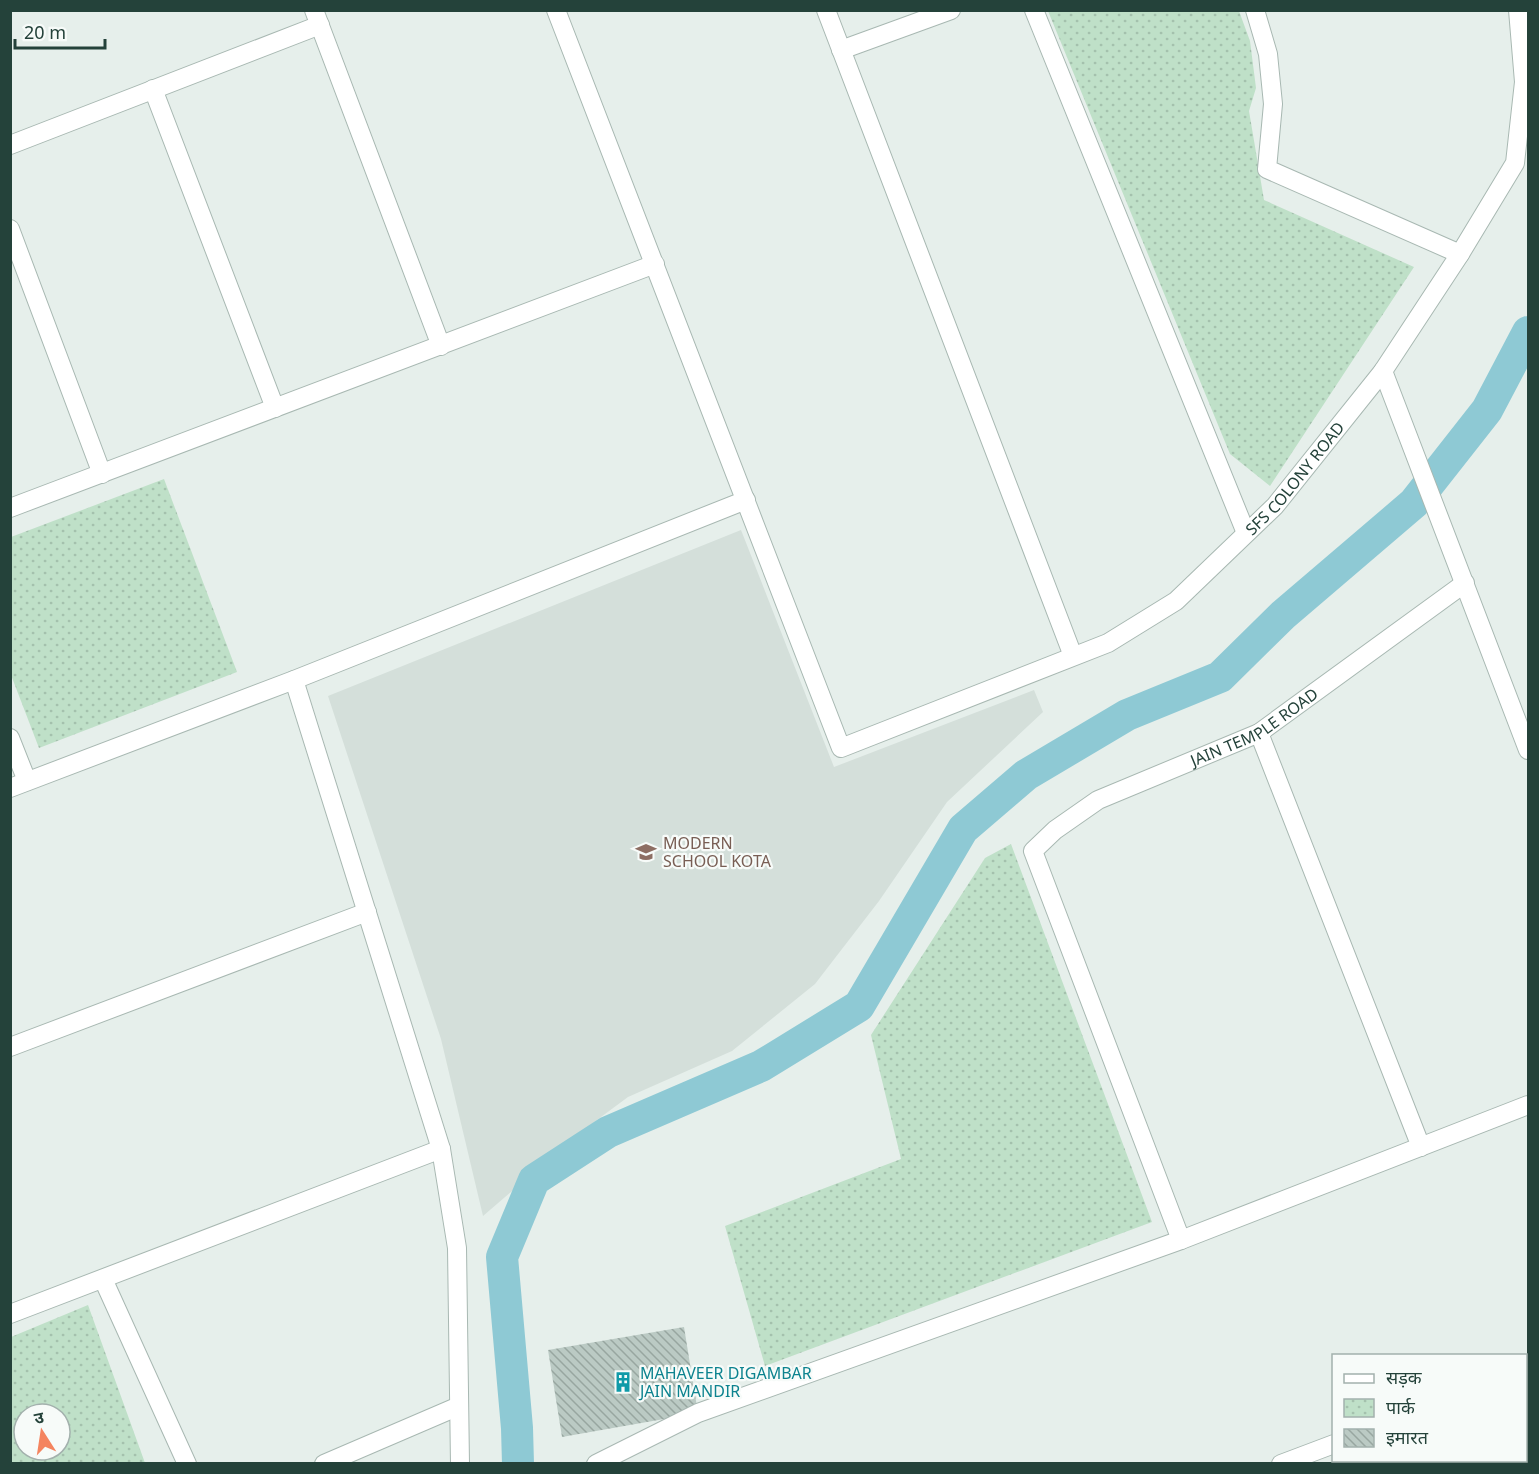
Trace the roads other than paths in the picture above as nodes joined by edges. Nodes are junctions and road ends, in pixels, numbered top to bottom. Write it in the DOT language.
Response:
graph roads {
  1 [pos="556,10"];
  2 [pos="826,10"];
  3 [pos="951,10"];
  4 [pos="1034,10"];
  5 [pos="1255,10"];
  6 [pos="1518,10"];
  7 [pos="317,18"];
  8 [pos="841,50"];
  9 [pos="153,89"];
  10 [pos="10,145"];
  11 [pos="10,229"];
  12 [pos="1460,254"];
  13 [pos="655,264"];
  14 [pos="441,346"];
  15 [pos="1383,371"];
  16 [pos="275,408"];
  17 [pos="102,474"];
  18 [pos="746,500"];
  19 [pos="10,508"];
  20 [pos="1246,533"];
  21 [pos="1465,583"];
  22 [pos="1073,656"];
  23 [pos="294,680"];
  24 [pos="1258,733"];
  25 [pos="10,738"];
  26 [pos="1528,750"];
  27 [pos="19,785"];
  28 [pos="367,912"];
  29 [pos="10,1047"];
  30 [pos="1528,1105"];
  31 [pos="1421,1147"];
  32 [pos="441,1149"];
  33 [pos="1181,1240"];
  34 [pos="103,1278"];
  35 [pos="10,1314"];
  36 [pos="459,1406"];
  37 [pos="1332,1445"];
  38 [pos="187,1464"];
  39 [pos="324,1464"];
  40 [pos="460,1464"];
  41 [pos="596,1464"];
  42 [pos="1281,1464"];
  1 -- 13 [label="street"];
  2 -- 8 [label="street"];
  3 -- 8 [label="street"];
  4 -- 20 [label="street"];
  5 -- 12 [label="street"];
  6 -- 12 [label="street, SFS COLONY ROAD"];
  7 -- 9 [label="street"];
  7 -- 14 [label="street"];
  8 -- 22 [label="street"];
  9 -- 10 [label="street"];
  9 -- 16 [label="street"];
  11 -- 17 [label="street"];
  12 -- 15 [label="street, SFS COLONY ROAD"];
  13 -- 14 [label="street"];
  13 -- 18 [label="street"];
  14 -- 16 [label="street"];
  15 -- 20 [label="street, SFS COLONY ROAD"];
  15 -- 21 [label="street"];
  16 -- 17 [label="street"];
  17 -- 19 [label="street"];
  18 -- 22 [label="street, SFS COLONY ROAD"];
  18 -- 23 [label="street"];
  20 -- 22 [label="street, SFS COLONY ROAD"];
  21 -- 24 [label="street, JAIN TEMPLE ROAD"];
  21 -- 26 [label="street"];
  23 -- 27 [label="street"];
  23 -- 28 [label="street"];
  24 -- 31 [label="street"];
  24 -- 33 [label="street, JAIN TEMPLE ROAD"];
  25 -- 27 [label="street"];
  28 -- 29 [label="street"];
  28 -- 32 [label="street"];
  30 -- 31 [label="street"];
  31 -- 33 [label="street"];
  32 -- 34 [label="street"];
  32 -- 36 [label="street"];
  33 -- 41 [label="street"];
  34 -- 35 [label="street"];
  34 -- 38 [label="street"];
  36 -- 39 [label="street"];
  36 -- 40 [label="street"];
  37 -- 42 [label="street"];
}
